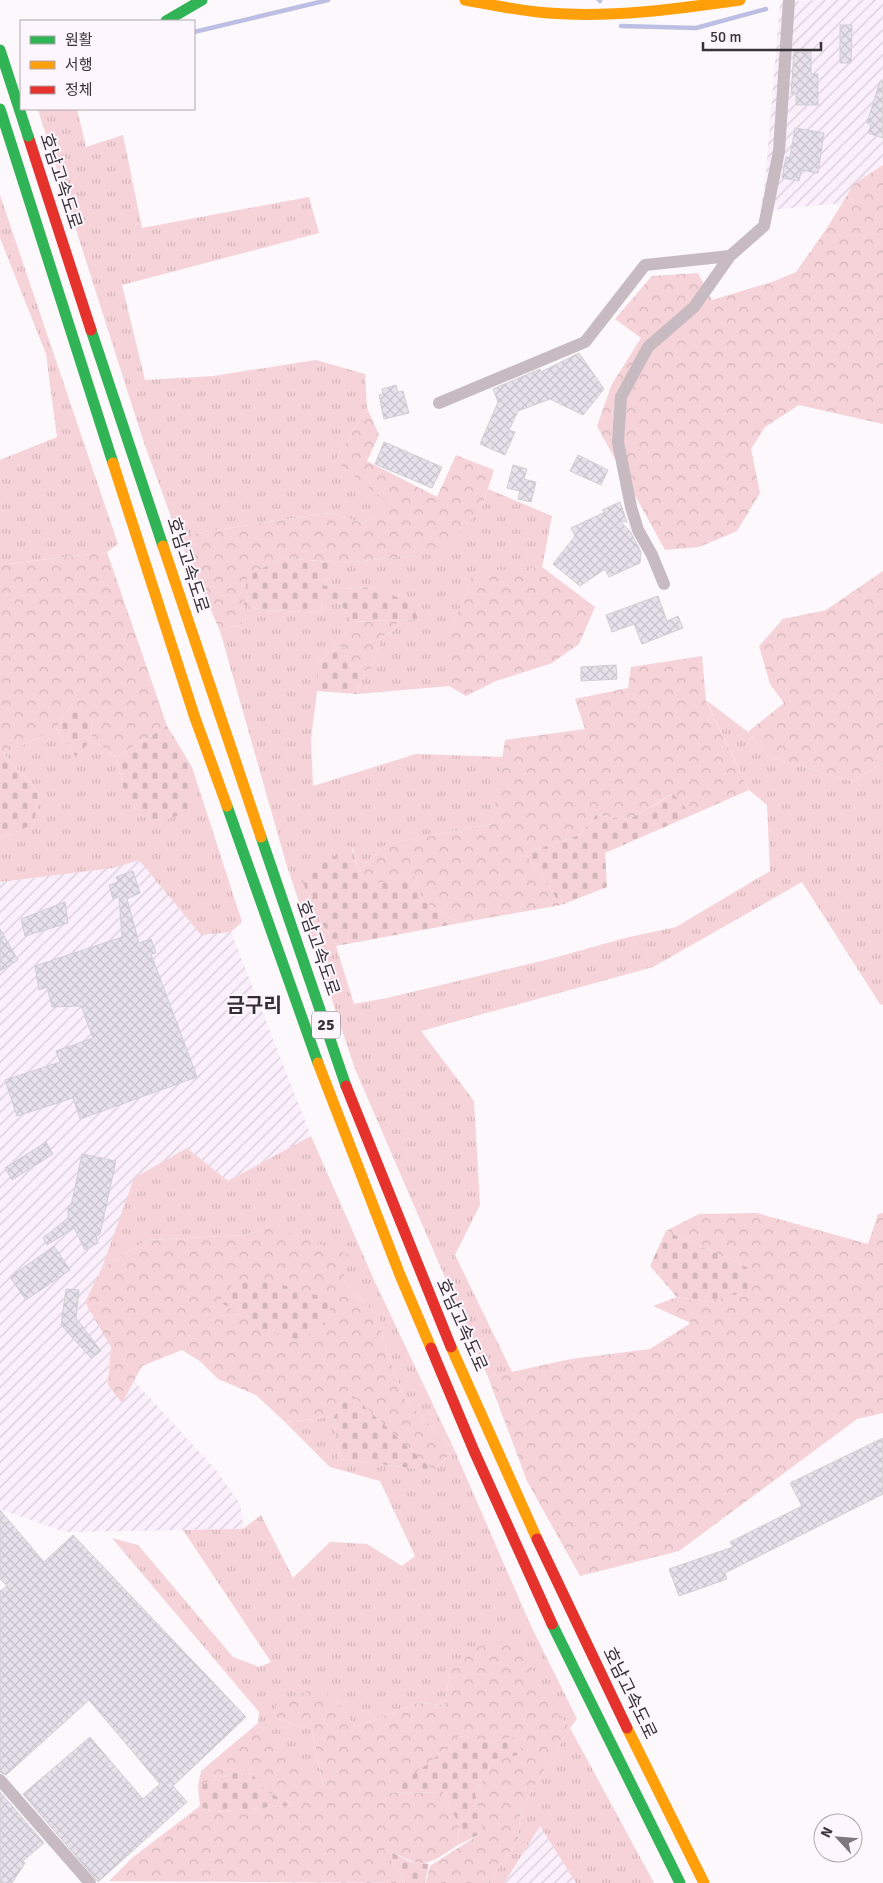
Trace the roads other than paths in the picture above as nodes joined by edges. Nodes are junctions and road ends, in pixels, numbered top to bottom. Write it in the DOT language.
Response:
graph roads {
  1 [pos="202,0"];
  2 [pos="465,0"];
  3 [pos="740,0"];
  4 [pos="789,0"];
  5 [pos="168,20"];
  6 [pos="0,50"];
  7 [pos="20,87"];
  8 [pos="0,93"];
  9 [pos="0,109"];
  10 [pos="730,256"];
  11 [pos="439,403"];
  12 [pos="664,584"];
  13 [pos="0,1780"];
  14 [pos="90,1883"];
  15 [pos="680,1883"];
  16 [pos="704,1883"];
  1 -- 5 [label="main road"];
  2 -- 3 [label="main road"];
  4 -- 10 [label="street"];
  6 -- 16 [label="main road, 호남고속도로 / 25, bridge"];
  7 -- 8 [label="main road"];
  9 -- 15 [label="main road, 호남고속도로 / 25"];
  10 -- 11 [label="street"];
  10 -- 12 [label="street"];
  13 -- 14 [label="street"];
}
